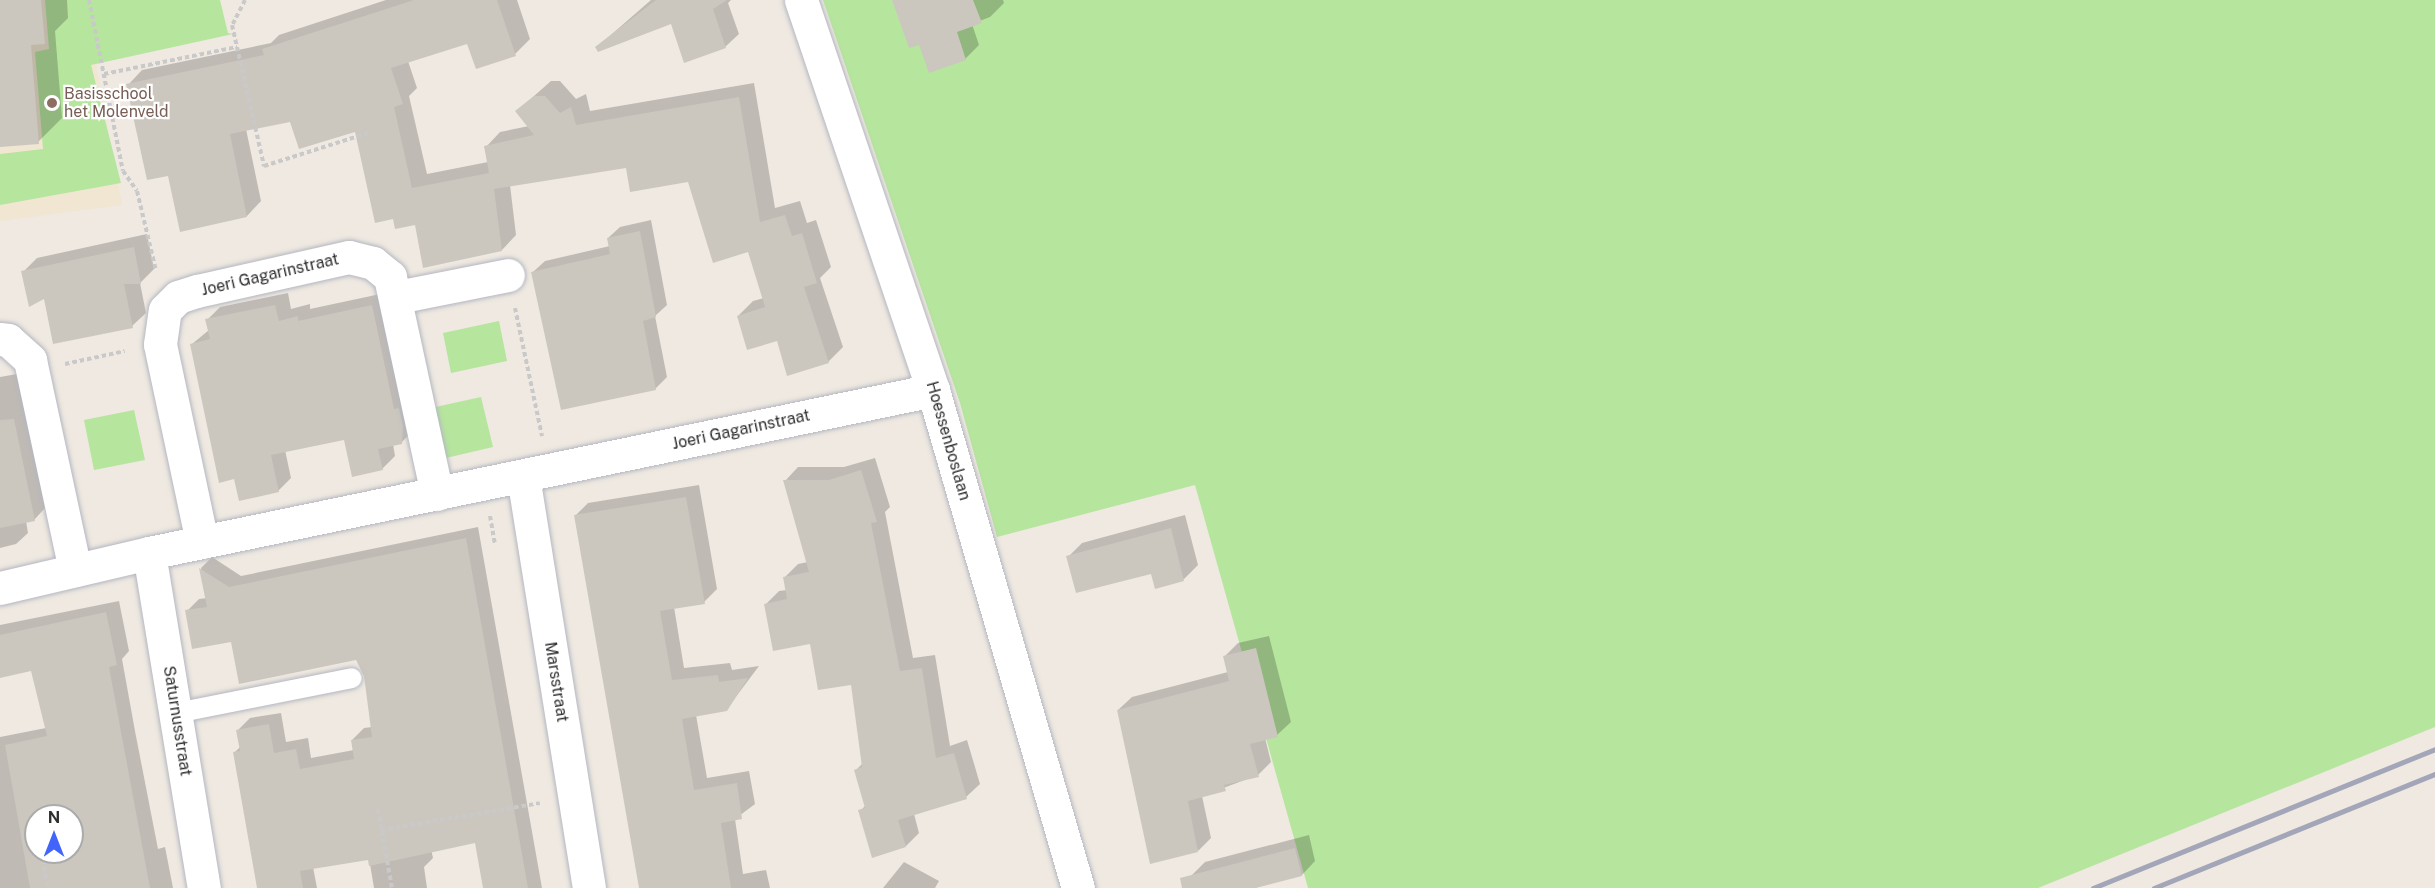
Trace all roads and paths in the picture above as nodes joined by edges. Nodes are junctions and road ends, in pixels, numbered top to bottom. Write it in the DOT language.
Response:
graph roads {
  1 [pos="89,0"];
  2 [pos="245,0"];
  3 [pos="801,0"];
  4 [pos="237,47"];
  5 [pos="104,74"];
  6 [pos="371,132"];
  7 [pos="508,275"];
  8 [pos="397,297"];
  9 [pos="165,310"];
  10 [pos="0,339"];
  11 [pos="160,344"];
  12 [pos="32,370"];
  13 [pos="933,390"];
  14 [pos="536,474"];
  15 [pos="437,494"];
  16 [pos="202,542"];
  17 [pos="149,553"];
  18 [pos="75,570"];
  19 [pos="0,588"];
  20 [pos="352,678"];
  21 [pos="176,713"];
  22 [pos="575,797"];
  23 [pos="378,809"];
  24 [pos="381,830"];
  25 [pos="43,864"];
  26 [pos="48,888"];
  27 [pos="204,888"];
  28 [pos="392,888"];
  29 [pos="589,888"];
  30 [pos="1078,888"];
  1 -- 5 [label="path"];
  2 -- 4 [label="path"];
  3 -- 13 [label="street, Hoessenboslaan"];
  4 -- 5 [label="path"];
  4 -- 6 [label="path"];
  5 -- 9 [label="path"];
  7 -- 8 [label="street"];
  7 -- 14 [label="path"];
  8 -- 9 [label="street, Joeri Gagarinstraat"];
  8 -- 15 [label="street, Joeri Gagarinstraat"];
  9 -- 11 [label="street"];
  10 -- 12 [label="street"];
  11 -- 12 [label="path"];
  11 -- 16 [label="street"];
  12 -- 18 [label="street"];
  13 -- 14 [label="street, Joeri Gagarinstraat"];
  13 -- 30 [label="street, Hoessenboslaan"];
  14 -- 15 [label="street, Joeri Gagarinstraat"];
  14 -- 22 [label="street, Marsstraat"];
  15 -- 16 [label="street, Joeri Gagarinstraat"];
  16 -- 17 [label="street, Joeri Gagarinstraat"];
  17 -- 18 [label="street, Joeri Gagarinstraat"];
  17 -- 21 [label="street, Saturnusstraat"];
  18 -- 19 [label="street, Joeri Gagarinstraat"];
  20 -- 21 [label="lane"];
  21 -- 27 [label="street, Saturnusstraat"];
  22 -- 24 [label="path"];
  22 -- 29 [label="street, Marsstraat"];
  23 -- 24 [label="path"];
  24 -- 28 [label="path"];
  25 -- 26 [label="path"];
}
